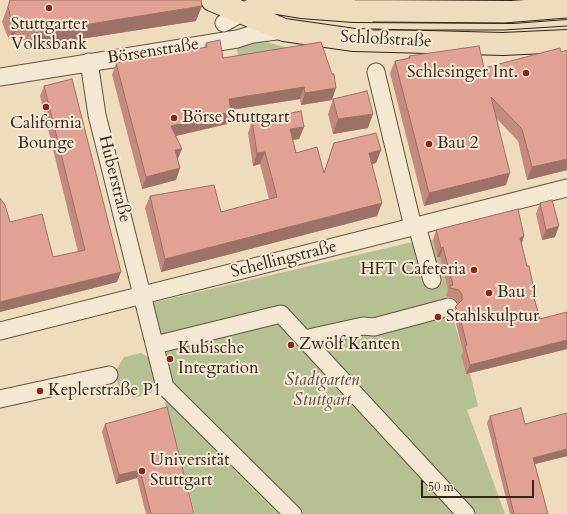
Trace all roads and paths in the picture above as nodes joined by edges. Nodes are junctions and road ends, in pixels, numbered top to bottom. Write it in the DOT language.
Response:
graph roads {
  1 [pos="271,1"];
  2 [pos="567,8"];
  3 [pos="225,10"];
  4 [pos="284,30"];
  5 [pos="567,41"];
  6 [pos="211,44"];
  7 [pos="89,62"];
  8 [pos="376,72"];
  9 [pos="0,77"];
  10 [pos="567,188"];
  11 [pos="415,227"];
  12 [pos="432,280"];
  13 [pos="143,296"];
  14 [pos="449,307"];
  15 [pos="0,331"];
  16 [pos="304,339"];
  17 [pos="155,345"];
  18 [pos="109,375"];
  19 [pos="0,399"];
  20 [pos="293,514"];
  21 [pos="466,514"];
  1 -- 2 [label="main road, Schloßstraße"];
  1 -- 3 [label="street"];
  3 -- 4 [label="main road, Schloßstraße"];
  3 -- 6 [label="street, Börsenstraße"];
  4 -- 5 [label="main road, Schloßstraße"];
  4 -- 6 [label="street, Börsenstraße"];
  6 -- 7 [label="street, Börsenstraße"];
  7 -- 9 [label="street, Börsenstraße"];
  7 -- 13 [label="street, Huberstraße"];
  8 -- 11 [label="street"];
  10 -- 11 [label="street, Schellingstraße"];
  11 -- 12 [label="street"];
  11 -- 13 [label="street, Schellingstraße"];
  13 -- 15 [label="street, Schellingstraße"];
  13 -- 17 [label="street, Huberstraße"];
  14 -- 16 [label="street"];
  16 -- 17 [label="street"];
  16 -- 21 [label="street"];
  17 -- 20 [label="street, Huberstraße"];
  18 -- 19 [label="street"];
}
